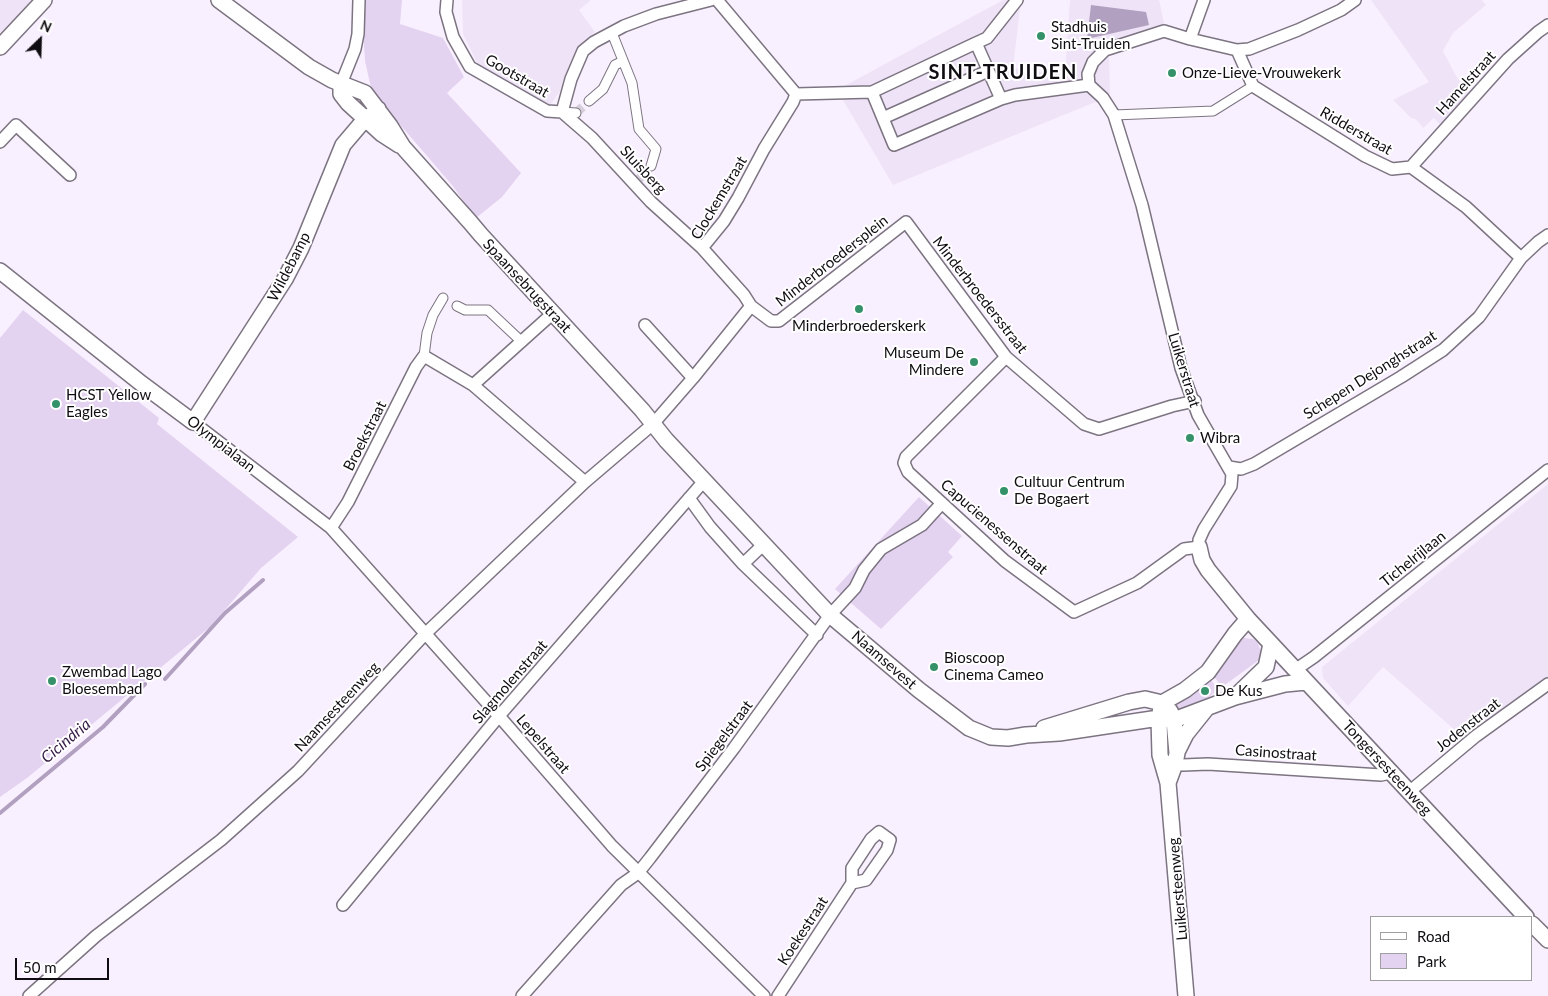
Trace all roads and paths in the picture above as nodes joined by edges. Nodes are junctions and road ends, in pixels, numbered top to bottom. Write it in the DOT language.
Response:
graph roads {
  1 [pos="44,0"];
  2 [pos="219,0"];
  3 [pos="359,0"];
  4 [pos="446,0"];
  5 [pos="712,0"];
  6 [pos="717,0"];
  7 [pos="1016,0"];
  8 [pos="1204,0"];
  9 [pos="1355,0"];
  10 [pos="1548,25"];
  11 [pos="612,33"];
  12 [pos="1190,39"];
  13 [pos="976,43"];
  14 [pos="0,47"];
  15 [pos="1237,50"];
  16 [pos="623,61"];
  17 [pos="988,71"];
  18 [pos="341,84"];
  19 [pos="1089,85"];
  20 [pos="1253,86"];
  21 [pos="872,92"];
  22 [pos="796,94"];
  23 [pos="1001,99"];
  24 [pos="590,101"];
  25 [pos="378,109"];
  26 [pos="562,112"];
  27 [pos="576,113"];
  28 [pos="1114,115"];
  29 [pos="883,118"];
  30 [pos="366,120"];
  31 [pos="0,142"];
  32 [pos="403,147"];
  33 [pos="652,166"];
  34 [pos="1411,167"];
  35 [pos="70,175"];
  36 [pos="906,222"];
  37 [pos="1548,235"];
  38 [pos="702,248"];
  39 [pos="1521,258"];
  40 [pos="0,271"];
  41 [pos="442,298"];
  42 [pos="457,306"];
  43 [pos="751,306"];
  44 [pos="552,314"];
  45 [pos="645,325"];
  46 [pos="522,342"];
  47 [pos="424,356"];
  48 [pos="1006,357"];
  49 [pos="693,378"];
  50 [pos="473,385"];
  51 [pos="1195,401"];
  52 [pos="193,422"];
  53 [pos="653,424"];
  54 [pos="1229,467"];
  55 [pos="1548,470"];
  56 [pos="704,481"];
  57 [pos="585,482"];
  58 [pos="689,498"];
  59 [pos="942,503"];
  60 [pos="331,528"];
  61 [pos="764,544"];
  62 [pos="1199,547"];
  63 [pos="743,564"];
  64 [pos="830,615"];
  65 [pos="1248,619"];
  66 [pos="426,634"];
  67 [pos="817,635"];
  68 [pos="1271,644"];
  69 [pos="1295,670"];
  70 [pos="1306,682"];
  71 [pos="1548,684"];
  72 [pos="1235,697"];
  73 [pos="1162,703"];
  74 [pos="1207,708"];
  75 [pos="499,716"];
  76 [pos="1159,718"];
  77 [pos="1174,720"];
  78 [pos="1026,735"];
  79 [pos="1160,755"];
  80 [pos="1176,759"];
  81 [pos="1391,773"];
  82 [pos="1168,782"];
  83 [pos="1409,792"];
  84 [pos="638,873"];
  85 [pos="852,883"];
  86 [pos="343,906"];
  87 [pos="1525,916"];
  88 [pos="1533,925"];
  89 [pos="1548,940"];
  90 [pos="29,996"];
  91 [pos="522,996"];
  92 [pos="764,996"];
  93 [pos="778,996"];
  94 [pos="1186,996"];
  1 -- 14 [label="street"];
  2 -- 18 [label="street, Spaansebrugstraat"];
  3 -- 18 [label="street"];
  4 -- 26 [label="street, Gootstraat"];
  5 -- 11 [label="street"];
  6 -- 22 [label="street"];
  7 -- 13 [label="street"];
  8 -- 12 [label="street"];
  9 -- 15 [label="street"];
  10 -- 34 [label="street, Hamelstraat"];
  11 -- 16 [label="street"];
  11 -- 26 [label="street"];
  12 -- 15 [label="street"];
  12 -- 19 [label="street"];
  13 -- 17 [label="street"];
  13 -- 21 [label="street"];
  15 -- 20 [label="street"];
  16 -- 24 [label="street"];
  16 -- 33 [label="street"];
  17 -- 23 [label="street"];
  17 -- 29 [label="street"];
  18 -- 25 [label="street, Spaansebrugstraat"];
  18 -- 30 [label="street, Spaansebrugstraat"];
  19 -- 23 [label="street"];
  19 -- 28 [label="street, Luikerstraat"];
  20 -- 28 [label="street"];
  20 -- 34 [label="street, Ridderstraat"];
  21 -- 22 [label="street"];
  21 -- 29 [label="street"];
  22 -- 38 [label="street, Clockemstraat"];
  23 -- 29 [label="street"];
  25 -- 30 [label="street, Wildebamp"];
  25 -- 32 [label="street, Spaansebrugstraat"];
  26 -- 27 [label="street"];
  26 -- 38 [label="street, Sluisberg"];
  28 -- 51 [label="street, Luikerstraat"];
  30 -- 32 [label="street, Spaansebrugstraat"];
  30 -- 52 [label="street, Wildebamp"];
  31 -- 35 [label="street"];
  32 -- 44 [label="street, Spaansebrugstraat"];
  34 -- 39 [label="street"];
  36 -- 43 [label="street, Minderbroedersplein"];
  36 -- 48 [label="street, Minderbroedersstraat"];
  37 -- 39 [label="street, Schepen Dejonghstraat"];
  38 -- 43 [label="street, Clockemstraat"];
  39 -- 54 [label="street, Schepen Dejonghstraat"];
  40 -- 52 [label="street, Olympialaan"];
  41 -- 47 [label="street, Broekstraat"];
  42 -- 46 [label="street"];
  43 -- 49 [label="street"];
  44 -- 46 [label="street"];
  44 -- 53 [label="street, Spaansebrugstraat"];
  45 -- 49 [label="street"];
  46 -- 50 [label="street"];
  47 -- 50 [label="street"];
  47 -- 60 [label="street, Broekstraat"];
  48 -- 51 [label="street, Minderbroedersstraat"];
  48 -- 59 [label="street, Capucienessenstraat"];
  49 -- 53 [label="street"];
  50 -- 57 [label="street"];
  51 -- 54 [label="street, Luikerstraat"];
  52 -- 60 [label="street, Olympialaan"];
  53 -- 56 [label="street, Naamsevest"];
  53 -- 57 [label="street, Naamsesteenweg"];
  54 -- 62 [label="street"];
  55 -- 69 [label="street, Tichelrijlaan"];
  56 -- 58 [label="street, Slagmolenstraat"];
  56 -- 61 [label="street, Naamsevest"];
  57 -- 66 [label="street, Naamsesteenweg"];
  58 -- 63 [label="street"];
  58 -- 75 [label="street, Slagmolenstraat"];
  59 -- 62 [label="street, Capucienessenstraat"];
  59 -- 64 [label="street, Spiegelstraat"];
  60 -- 66 [label="street, Olympialaan"];
  61 -- 63 [label="street"];
  61 -- 64 [label="street, Naamsevest"];
  62 -- 65 [label="street"];
  63 -- 67 [label="street"];
  64 -- 67 [label="street, Spiegelstraat"];
  64 -- 78 [label="street, Naamsevest"];
  65 -- 68 [label="street, Tongersesteenweg"];
  65 -- 73 [label="street"];
  66 -- 75 [label="street, Lepelstraat"];
  66 -- 90 [label="street, Naamsesteenweg"];
  67 -- 84 [label="street, Spiegelstraat"];
  68 -- 69 [label="street, Tongersesteenweg"];
  68 -- 72 [label="street"];
  69 -- 70 [label="street, Tongersesteenweg"];
  69 -- 72 [label="street"];
  70 -- 72 [label="street, Naamsevest"];
  70 -- 81 [label="street, Tongersesteenweg"];
  71 -- 83 [label="street, Jodenstraat"];
  72 -- 74 [label="street, Naamsevest"];
  73 -- 76 [label="street, Luikersteenweg"];
  73 -- 77 [label="street"];
  73 -- 78 [label="street, Naamsevest"];
  74 -- 77 [label="street, Naamsevest"];
  74 -- 80 [label="street, Luikersteenweg"];
  75 -- 84 [label="street, Lepelstraat"];
  75 -- 86 [label="street, Slagmolenstraat"];
  76 -- 77 [label="street, Naamsevest"];
  76 -- 78 [label="street, Naamsevest"];
  76 -- 79 [label="street, Luikersteenweg"];
  77 -- 80 [label="street, Luikersteenweg"];
  79 -- 80 [label="street"];
  79 -- 82 [label="street, Luikersteenweg"];
  80 -- 81 [label="street, Casinostraat"];
  80 -- 82 [label="street, Luikersteenweg"];
  81 -- 83 [label="street, Tongersesteenweg"];
  82 -- 94 [label="street, Luikersteenweg"];
  83 -- 87 [label="street, Tongersesteenweg"];
  84 -- 91 [label="street"];
  84 -- 92 [label="street, Lepelstraat"];
  85 -- 93 [label="street, Koekestraat"];
  88 -- 89 [label="street"];
}
